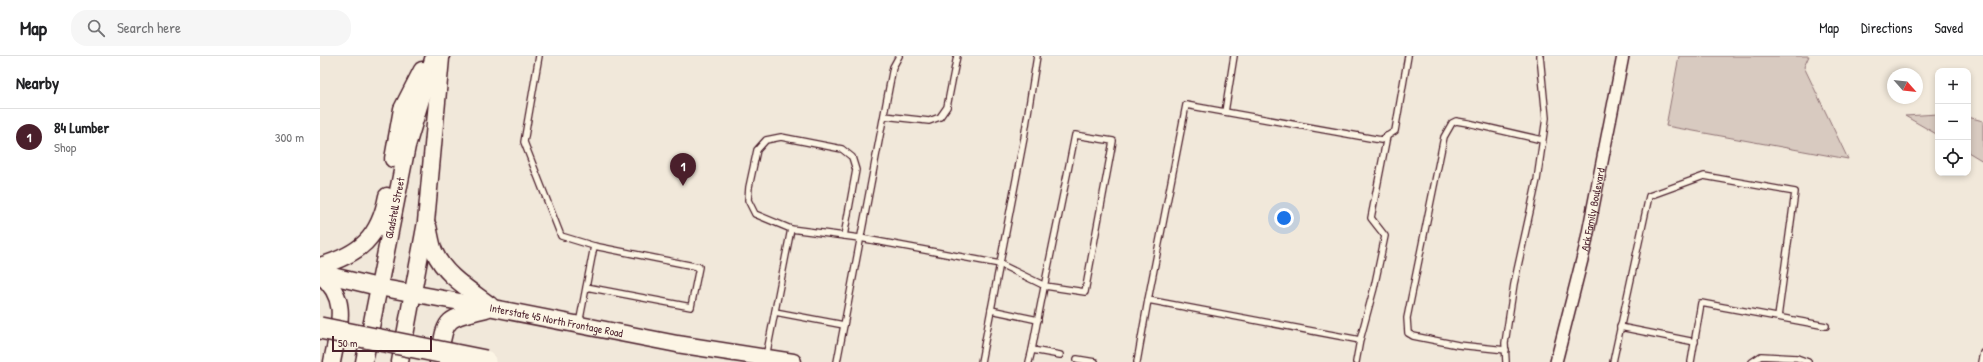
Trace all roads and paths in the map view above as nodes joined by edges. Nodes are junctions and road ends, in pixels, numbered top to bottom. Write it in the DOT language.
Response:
graph roads {
  1 [pos="429,56"];
  2 [pos="434,56"];
  3 [pos="441,56"];
  4 [pos="539,56"];
  5 [pos="899,56"];
  6 [pos="957,56"];
  7 [pos="1036,56"];
  8 [pos="1234,56"];
  9 [pos="1408,56"];
  10 [pos="1540,56"];
  11 [pos="1623,56"];
  12 [pos="1225,112"];
  13 [pos="884,116"];
  14 [pos="1387,136"];
  15 [pos="1542,140"];
  16 [pos="426,222"];
  17 [pos="791,229"];
  18 [pos="844,236"];
  19 [pos="860,238"];
  20 [pos="594,246"];
  21 [pos="1000,264"];
  22 [pos="320,266"];
  23 [pos="320,274"];
  24 [pos="1045,286"];
  25 [pos="378,287"];
  26 [pos="586,288"];
  27 [pos="414,293"];
  28 [pos="1148,300"];
  29 [pos="493,308"];
  30 [pos="991,310"];
  31 [pos="775,312"];
  32 [pos="1778,317"];
  33 [pos="1038,320"];
  34 [pos="579,324"];
  35 [pos="844,325"];
  36 [pos="1826,326"];
  37 [pos="1620,327"];
  38 [pos="320,328"];
  39 [pos="1360,340"];
  40 [pos="1695,342"];
  41 [pos="1032,350"];
  42 [pos="1506,350"];
  43 [pos="1983,353"];
  44 [pos="1060,355"];
  45 [pos="766,358"];
  46 [pos="1077,359"];
  47 [pos="485,361"];
  48 [pos="332,362"];
  49 [pos="364,362"];
  50 [pos="400,362"];
  51 [pos="438,362"];
  52 [pos="793,362"];
  53 [pos="837,362"];
  54 [pos="981,362"];
  55 [pos="1030,362"];
  56 [pos="1095,362"];
  57 [pos="1137,362"];
  58 [pos="1356,362"];
  59 [pos="1506,362"];
  60 [pos="1556,362"];
  61 [pos="1613,362"];
  62 [pos="1691,362"];
  63 [pos="1752,362"];
  64 [pos="1808,362"];
  65 [pos="1981,362"];
  1 -- 22 [label="street"];
  2 -- 25 [label="street, Gladstell Street"];
  3 -- 16 [label="street"];
  4 -- 20 [label="lane"];
  5 -- 13 [label="lane"];
  6 -- 13 [label="lane"];
  7 -- 21 [label="lane"];
  8 -- 12 [label="lane"];
  9 -- 14 [label="lane"];
  10 -- 15 [label="lane"];
  11 -- 60 [label="street, Ark Family Boulevard"];
  12 -- 14 [label="lane"];
  12 -- 28 [label="lane"];
  13 -- 19 [label="lane"];
  14 -- 39 [label="lane"];
  15 -- 42 [label="lane"];
  15 -- 42 [label="lane"];
  16 -- 27 [label="street"];
  16 -- 29 [label="street"];
  17 -- 18 [label="lane"];
  17 -- 18 [label="lane"];
  17 -- 31 [label="lane"];
  18 -- 19 [label="lane"];
  19 -- 21 [label="lane"];
  19 -- 35 [label="lane"];
  20 -- 26 [label="lane"];
  20 -- 26 [label="lane"];
  21 -- 24 [label="lane"];
  21 -- 30 [label="lane"];
  23 -- 25 [label="street, Interstate 45 North Frontage Road"];
  23 -- 48 [label="street"];
  24 -- 24 [label="lane"];
  24 -- 33 [label="lane"];
  25 -- 27 [label="street, Interstate 45 North Frontage Road"];
  25 -- 49 [label="street, Gladstell Street"];
  26 -- 34 [label="lane"];
  27 -- 29 [label="street, Interstate 45 North Frontage Road"];
  27 -- 50 [label="street"];
  28 -- 39 [label="lane"];
  28 -- 57 [label="lane"];
  29 -- 34 [label="street, Interstate 45 North Frontage Road"];
  29 -- 51 [label="street"];
  30 -- 33 [label="lane"];
  30 -- 54 [label="lane"];
  31 -- 35 [label="lane"];
  31 -- 45 [label="lane"];
  32 -- 36 [label="lane"];
  32 -- 37 [label="lane"];
  32 -- 40 [label="lane"];
  33 -- 41 [label="lane"];
  34 -- 45 [label="street, Interstate 45 North Frontage Road"];
  35 -- 53 [label="lane"];
  37 -- 40 [label="lane"];
  37 -- 61 [label="lane"];
  38 -- 47 [label="highway, bridge"];
  39 -- 58 [label="lane"];
  40 -- 62 [label="lane"];
  41 -- 44 [label="lane"];
  41 -- 55 [label="lane"];
  42 -- 59 [label="lane"];
  43 -- 65 [label="lane"];
  45 -- 52 [label="street, Interstate 45 North Frontage Road"];
  46 -- 56 [label="lane"];
  63 -- 64 [label="lane"];
}
